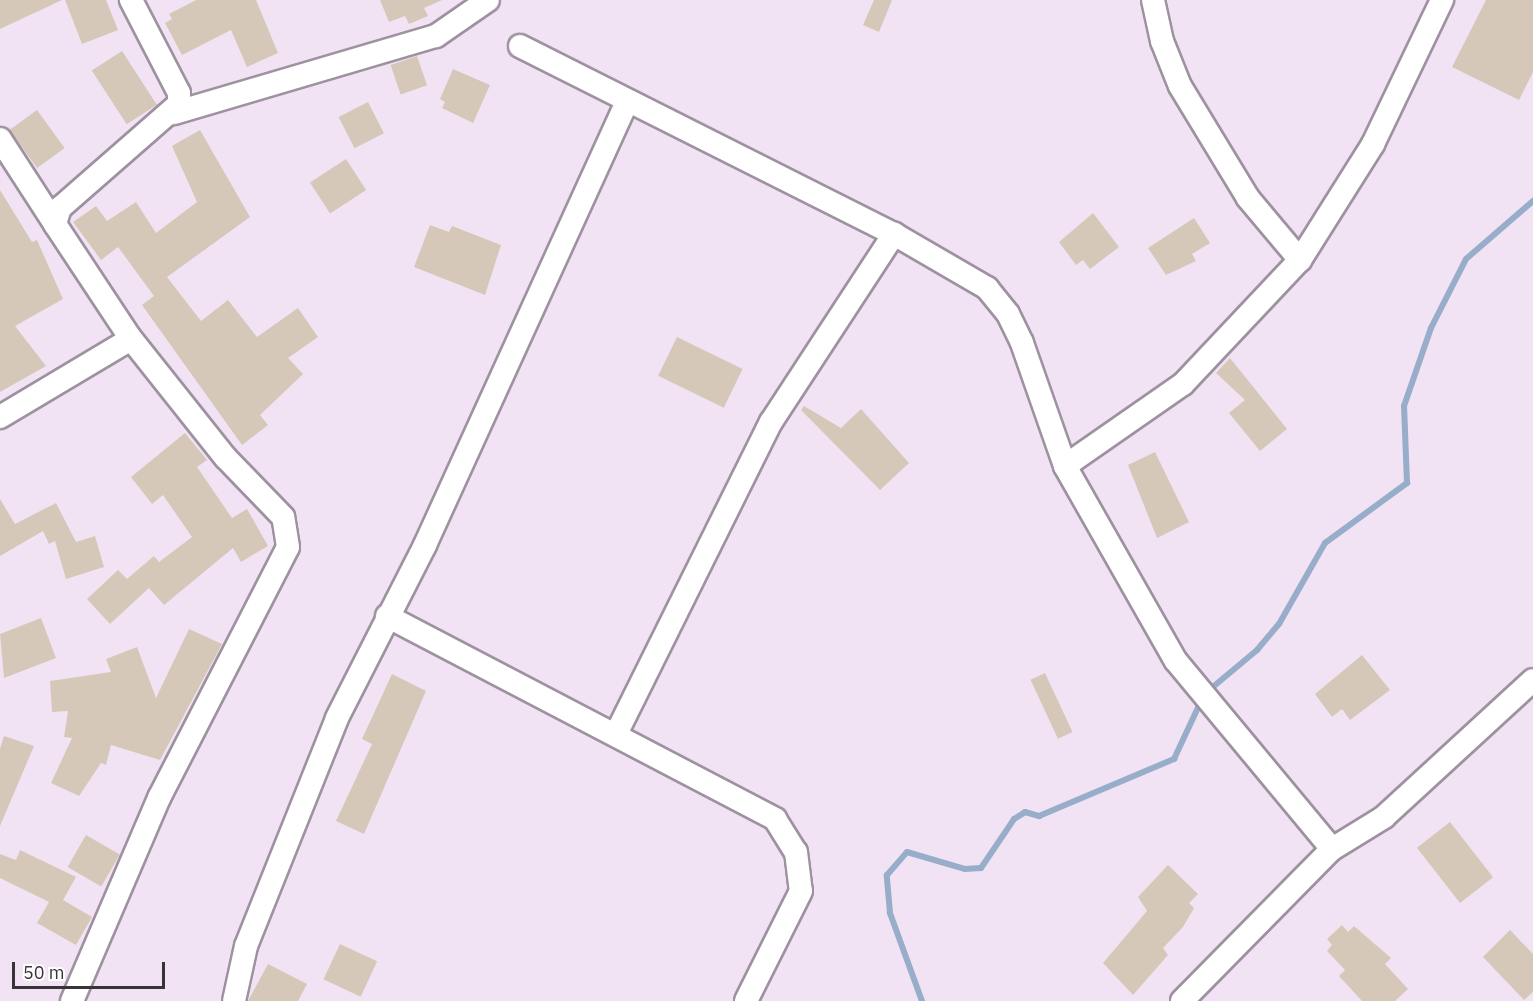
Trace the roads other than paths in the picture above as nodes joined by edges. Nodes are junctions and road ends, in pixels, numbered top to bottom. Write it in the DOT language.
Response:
graph roads {
  1 [pos="131,0"];
  2 [pos="488,0"];
  3 [pos="1153,0"];
  4 [pos="1442,0"];
  5 [pos="520,46"];
  6 [pos="627,101"];
  7 [pos="174,113"];
  8 [pos="0,139"];
  9 [pos="55,224"];
  10 [pos="894,234"];
  11 [pos="1300,260"];
  12 [pos="130,339"];
  13 [pos="0,417"];
  14 [pos="1065,466"];
  15 [pos="387,616"];
  16 [pos="1533,680"];
  17 [pos="616,734"];
  18 [pos="1332,849"];
  19 [pos="72,1001"];
  20 [pos="234,1001"];
  21 [pos="746,1001"];
  22 [pos="1182,1001"];
  1 -- 7 [label="street"];
  2 -- 7 [label="street"];
  3 -- 11 [label="street"];
  4 -- 11 [label="street"];
  5 -- 6 [label="street"];
  6 -- 10 [label="street"];
  6 -- 15 [label="street"];
  7 -- 9 [label="street"];
  8 -- 9 [label="street"];
  9 -- 12 [label="street"];
  10 -- 14 [label="street"];
  10 -- 17 [label="street"];
  11 -- 14 [label="street"];
  12 -- 13 [label="street"];
  12 -- 19 [label="street"];
  14 -- 18 [label="street"];
  15 -- 17 [label="street"];
  15 -- 20 [label="street"];
  16 -- 18 [label="street"];
  17 -- 21 [label="street"];
  18 -- 22 [label="street"];
}
